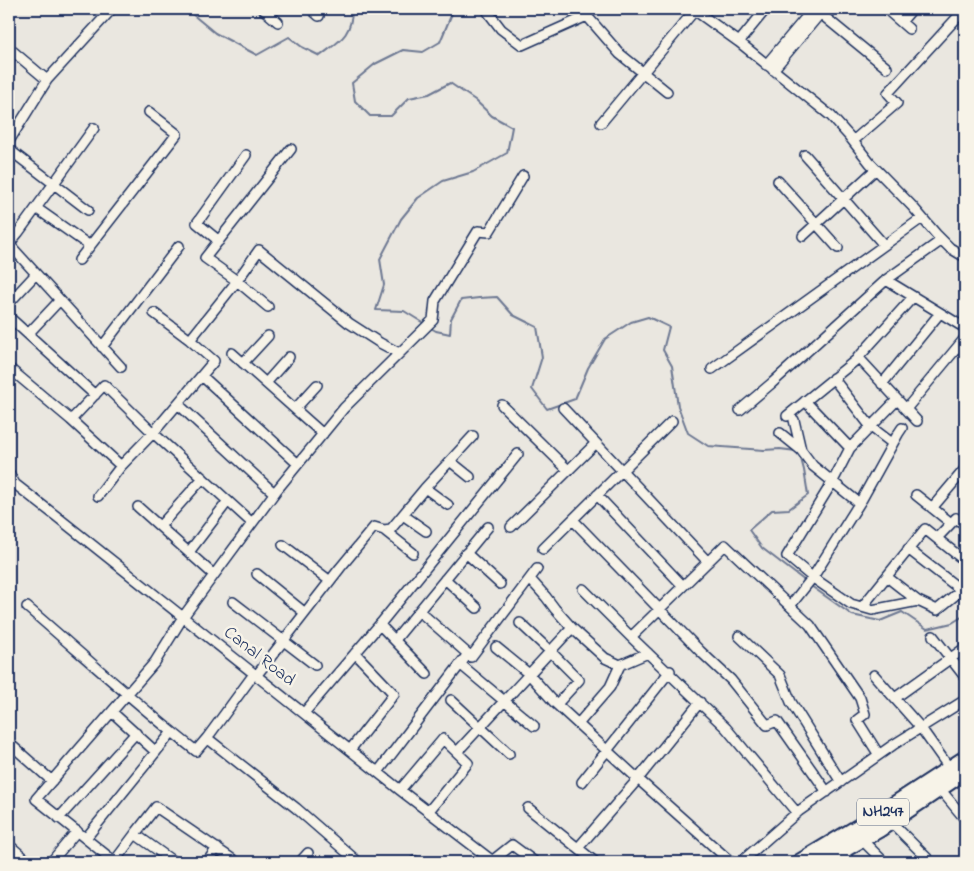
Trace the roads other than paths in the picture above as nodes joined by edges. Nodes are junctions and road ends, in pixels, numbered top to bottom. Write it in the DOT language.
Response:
graph roads {
  1 [pos="112,9"];
  2 [pos="263,9"];
  3 [pos="311,9"];
  4 [pos="488,9"];
  5 [pos="766,9"];
  6 [pos="886,9"];
  7 [pos="912,9"];
  8 [pos="965,9"];
  9 [pos="694,10"];
  10 [pos="818,10"];
  11 [pos="319,16"];
  12 [pos="278,22"];
  13 [pos="901,22"];
  14 [pos="909,29"];
  15 [pos="738,42"];
  16 [pos="9,48"];
  17 [pos="770,68"];
  18 [pos="887,68"];
  19 [pos="643,73"];
  20 [pos="47,80"];
  21 [pos="667,92"];
  22 [pos="149,112"];
  23 [pos="601,123"];
  24 [pos="94,128"];
  25 [pos="853,141"];
  26 [pos="9,148"];
  27 [pos="291,149"];
  28 [pos="246,155"];
  29 [pos="805,155"];
  30 [pos="876,169"];
  31 [pos="523,176"];
  32 [pos="778,180"];
  33 [pos="54,184"];
  34 [pos="844,199"];
  35 [pos="36,208"];
  36 [pos="88,210"];
  37 [pos="922,218"];
  38 [pos="817,224"];
  39 [pos="803,236"];
  40 [pos="942,240"];
  41 [pos="219,241"];
  42 [pos="9,244"];
  43 [pos="884,245"];
  44 [pos="90,246"];
  45 [pos="179,246"];
  46 [pos="838,248"];
  47 [pos="965,257"];
  48 [pos="79,260"];
  49 [pos="36,274"];
  50 [pos="886,280"];
  51 [pos="237,281"];
  52 [pos="913,297"];
  53 [pos="60,300"];
  54 [pos="9,303"];
  55 [pos="268,307"];
  56 [pos="154,313"];
  57 [pos="940,313"];
  58 [pos="9,317"];
  59 [pos="965,328"];
  60 [pos="28,334"];
  61 [pos="268,336"];
  62 [pos="965,338"];
  63 [pos="190,340"];
  64 [pos="102,347"];
  65 [pos="232,353"];
  66 [pos="399,353"];
  67 [pos="858,357"];
  68 [pos="290,358"];
  69 [pos="243,363"];
  70 [pos="121,367"];
  71 [pos="9,368"];
  72 [pos="712,369"];
  73 [pos="202,376"];
  74 [pos="833,378"];
  75 [pos="266,383"];
  76 [pos="882,384"];
  77 [pos="316,385"];
  78 [pos="95,394"];
  79 [pos="897,400"];
  80 [pos="805,401"];
  81 [pos="178,404"];
  82 [pos="502,405"];
  83 [pos="563,408"];
  84 [pos="295,409"];
  85 [pos="906,409"];
  86 [pos="740,410"];
  87 [pos="71,420"];
  88 [pos="672,420"];
  89 [pos="917,421"];
  90 [pos="871,427"];
  91 [pos="902,428"];
  92 [pos="153,433"];
  93 [pos="780,433"];
  94 [pos="323,434"];
  95 [pos="473,436"];
  96 [pos="596,443"];
  97 [pos="892,443"];
  98 [pos="850,448"];
  99 [pos="801,450"];
  100 [pos="518,454"];
  101 [pos="450,460"];
  102 [pos="298,464"];
  103 [pos="121,466"];
  104 [pos="965,469"];
  105 [pos="568,470"];
  106 [pos="622,470"];
  107 [pos="9,473"];
  108 [pos="470,477"];
  109 [pos="202,478"];
  110 [pos="833,482"];
  111 [pos="425,488"];
  112 [pos="274,493"];
  113 [pos="597,495"];
  114 [pos="916,495"];
  115 [pos="98,496"];
  116 [pos="228,501"];
  117 [pos="859,503"];
  118 [pos="448,505"];
  119 [pos="138,506"];
  120 [pos="932,508"];
  121 [pos="403,515"];
  122 [pos="572,520"];
  123 [pos="252,523"];
  124 [pos="952,523"];
  125 [pos="965,525"];
  126 [pos="160,526"];
  127 [pos="488,527"];
  128 [pos="511,527"];
  129 [pos="384,530"];
  130 [pos="426,531"];
  131 [pos="937,538"];
  132 [pos="283,545"];
  133 [pos="543,549"];
  134 [pos="908,549"];
  135 [pos="189,552"];
  136 [pos="412,553"];
  137 [pos="466,553"];
  138 [pos="965,561"];
  139 [pos="708,562"];
  140 [pos="537,569"];
  141 [pos="257,574"];
  142 [pos="214,575"];
  143 [pos="812,577"];
  144 [pos="887,577"];
  145 [pos="530,579"];
  146 [pos="445,580"];
  147 [pos="330,581"];
  148 [pos="500,584"];
  149 [pos="683,586"];
  150 [pos="963,588"];
  151 [pos="582,589"];
  152 [pos="233,602"];
  153 [pos="919,602"];
  154 [pos="27,606"];
  155 [pos="790,606"];
  156 [pos="862,607"];
  157 [pos="477,608"];
  158 [pos="660,609"];
  159 [pos="419,611"];
  160 [pos="305,613"];
  161 [pos="183,617"];
  162 [pos="520,623"];
  163 [pos="380,625"];
  164 [pos="572,628"];
  165 [pos="740,636"];
  166 [pos="933,636"];
  167 [pos="631,637"];
  168 [pos="395,640"];
  169 [pos="283,641"];
  170 [pos="496,647"];
  171 [pos="965,648"];
  172 [pos="550,651"];
  173 [pos="355,654"];
  174 [pos="468,654"];
  175 [pos="648,654"];
  176 [pos="950,658"];
  177 [pos="460,664"];
  178 [pos="314,665"];
  179 [pos="620,665"];
  180 [pos="670,672"];
  181 [pos="427,674"];
  182 [pos="529,674"];
  183 [pos="255,675"];
  184 [pos="874,675"];
  185 [pos="965,677"];
  186 [pos="128,695"];
  187 [pos="895,698"];
  188 [pos="451,700"];
  189 [pos="965,700"];
  190 [pos="504,701"];
  191 [pos="700,702"];
  192 [pos="556,704"];
  193 [pos="112,712"];
  194 [pos="304,713"];
  195 [pos="578,724"];
  196 [pos="480,726"];
  197 [pos="534,726"];
  198 [pos="921,728"];
  199 [pos="172,732"];
  200 [pos="136,733"];
  201 [pos="207,738"];
  202 [pos="9,744"];
  203 [pos="350,750"];
  204 [pos="607,751"];
  205 [pos="156,752"];
  206 [pos="457,752"];
  207 [pos="509,754"];
  208 [pos="879,755"];
  209 [pos="965,758"];
  210 [pos="950,769"];
  211 [pos="378,772"];
  212 [pos="965,772"];
  213 [pos="638,780"];
  214 [pos="52,781"];
  215 [pos="582,782"];
  216 [pos="841,782"];
  217 [pos="937,784"];
  218 [pos="400,790"];
  219 [pos="827,792"];
  220 [pos="528,808"];
  221 [pos="428,812"];
  222 [pos="797,813"];
  223 [pos="59,818"];
  224 [pos="965,819"];
  225 [pos="891,822"];
  226 [pos="77,831"];
  227 [pos="135,834"];
  228 [pos="86,838"];
  229 [pos="862,840"];
  230 [pos="9,845"];
  231 [pos="216,848"];
  232 [pos="578,848"];
  233 [pos="842,851"];
  234 [pos="308,853"];
  235 [pos="54,861"];
  236 [pos="29,862"];
  237 [pos="114,862"];
  238 [pos="174,862"];
  239 [pos="207,862"];
  240 [pos="235,862"];
  241 [pos="300,862"];
  242 [pos="358,862"];
  243 [pos="493,862"];
  244 [pos="535,862"];
  245 [pos="595,862"];
  246 [pos="731,862"];
  247 [pos="741,862"];
  248 [pos="799,862"];
  249 [pos="823,862"];
  250 [pos="884,862"];
  251 [pos="931,862"];
  1 -- 20 [label="street"];
  2 -- 12 [label="street"];
  3 -- 11 [label="street"];
  4 -- 19 [label="street"];
  5 -- 15 [label="street"];
  6 -- 13 [label="street"];
  7 -- 13 [label="street"];
  8 -- 25 [label="street"];
  9 -- 15 [label="street"];
  9 -- 19 [label="street"];
  10 -- 17 [label="street"];
  10 -- 18 [label="street"];
  13 -- 14 [label="street"];
  15 -- 17 [label="street"];
  16 -- 20 [label="street"];
  17 -- 25 [label="street"];
  19 -- 21 [label="street"];
  19 -- 23 [label="street"];
  20 -- 26 [label="street"];
  22 -- 44 [label="street"];
  24 -- 33 [label="street"];
  25 -- 30 [label="street"];
  26 -- 33 [label="street"];
  27 -- 41 [label="street"];
  28 -- 41 [label="street"];
  29 -- 34 [label="street"];
  30 -- 34 [label="street"];
  30 -- 37 [label="street"];
  31 -- 66 [label="street"];
  32 -- 38 [label="street"];
  33 -- 35 [label="street"];
  33 -- 36 [label="street"];
  34 -- 38 [label="street"];
  34 -- 43 [label="street"];
  35 -- 42 [label="street"];
  35 -- 44 [label="street"];
  37 -- 40 [label="street"];
  37 -- 43 [label="street"];
  38 -- 39 [label="street"];
  38 -- 46 [label="street"];
  40 -- 47 [label="street"];
  40 -- 50 [label="street"];
  41 -- 51 [label="street"];
  42 -- 49 [label="street"];
  43 -- 72 [label="street"];
  44 -- 48 [label="street"];
  45 -- 64 [label="street"];
  49 -- 53 [label="street"];
  49 -- 54 [label="street"];
  50 -- 52 [label="street"];
  50 -- 86 [label="street"];
  51 -- 55 [label="street"];
  51 -- 63 [label="street"];
  51 -- 66 [label="street"];
  52 -- 57 [label="street"];
  52 -- 67 [label="street"];
  53 -- 60 [label="street"];
  53 -- 64 [label="street"];
  56 -- 63 [label="street"];
  57 -- 59 [label="street"];
  57 -- 76 [label="street"];
  58 -- 60 [label="street"];
  60 -- 78 [label="street"];
  61 -- 69 [label="street"];
  62 -- 85 [label="street"];
  63 -- 73 [label="street"];
  64 -- 70 [label="street"];
  65 -- 69 [label="street"];
  66 -- 94 [label="street"];
  67 -- 74 [label="street"];
  67 -- 76 [label="street"];
  68 -- 75 [label="street"];
  69 -- 75 [label="street"];
  71 -- 87 [label="street"];
  73 -- 81 [label="street"];
  73 -- 102 [label="street"];
  74 -- 80 [label="street"];
  74 -- 90 [label="street"];
  75 -- 84 [label="street"];
  76 -- 79 [label="street"];
  77 -- 84 [label="street"];
  78 -- 87 [label="street"];
  78 -- 92 [label="street"];
  79 -- 85 [label="street"];
  79 -- 90 [label="street"];
  80 -- 98 [label="street"];
  80 -- 99 [label="street"];
  81 -- 92 [label="street"];
  81 -- 112 [label="street"];
  82 -- 105 [label="street"];
  83 -- 96 [label="street"];
  84 -- 94 [label="street"];
  85 -- 89 [label="street"];
  87 -- 103 [label="street"];
  88 -- 106 [label="street"];
  90 -- 97 [label="street"];
  90 -- 98 [label="street"];
  91 -- 97 [label="street"];
  92 -- 103 [label="street"];
  92 -- 109 [label="street"];
  93 -- 99 [label="street"];
  94 -- 102 [label="street"];
  95 -- 101 [label="street"];
  96 -- 105 [label="street"];
  96 -- 106 [label="street"];
  97 -- 117 [label="street"];
  98 -- 110 [label="street"];
  99 -- 110 [label="street"];
  100 -- 163 [label="street"];
  101 -- 108 [label="street"];
  101 -- 111 [label="street"];
  102 -- 112 [label="street"];
  103 -- 115 [label="street"];
  104 -- 120 [label="street"];
  105 -- 128 [label="street"];
  106 -- 113 [label="street"];
  106 -- 139 [label="street"];
  107 -- 161 [label="street, Canal Road"];
  109 -- 116 [label="street"];
  109 -- 126 [label="street"];
  110 -- 117 [label="street"];
  110 -- 143 [label="street"];
  111 -- 118 [label="street"];
  111 -- 121 [label="street"];
  112 -- 123 [label="street"];
  113 -- 122 [label="street"];
  113 -- 149 [label="street"];
  114 -- 120 [label="street"];
  116 -- 123 [label="street"];
  116 -- 135 [label="street"];
  117 -- 143 [label="street"];
  119 -- 126 [label="street"];
  120 -- 124 [label="street"];
  121 -- 129 [label="street"];
  121 -- 130 [label="street"];
  122 -- 133 [label="street"];
  122 -- 158 [label="street"];
  123 -- 142 [label="street"];
  124 -- 125 [label="street"];
  124 -- 131 [label="street"];
  126 -- 135 [label="street"];
  127 -- 137 [label="street"];
  129 -- 136 [label="street"];
  129 -- 147 [label="street"];
  131 -- 134 [label="street"];
  131 -- 138 [label="street"];
  132 -- 147 [label="street"];
  134 -- 144 [label="street"];
  134 -- 150 [label="street"];
  135 -- 142 [label="street"];
  137 -- 146 [label="street"];
  137 -- 148 [label="street"];
  139 -- 149 [label="street"];
  139 -- 155 [label="street"];
  140 -- 145 [label="street"];
  141 -- 160 [label="street"];
  142 -- 161 [label="street"];
  143 -- 155 [label="street"];
  143 -- 156 [label="street"];
  144 -- 153 [label="street"];
  144 -- 156 [label="street"];
  145 -- 164 [label="street"];
  145 -- 174 [label="street"];
  146 -- 157 [label="street"];
  146 -- 159 [label="street"];
  147 -- 160 [label="street"];
  149 -- 158 [label="street"];
  150 -- 153 [label="street"];
  151 -- 167 [label="street"];
  152 -- 169 [label="street"];
  153 -- 156 [label="street"];
  154 -- 186 [label="street"];
  155 -- 208 [label="street"];
  158 -- 167 [label="street"];
  158 -- 219 [label="street"];
  159 -- 168 [label="street"];
  159 -- 174 [label="street"];
  160 -- 169 [label="street"];
  161 -- 183 [label="street, Canal Road"];
  161 -- 186 [label="street"];
  162 -- 172 [label="street"];
  163 -- 168 [label="street"];
  163 -- 173 [label="street"];
  164 -- 172 [label="street"];
  164 -- 179 [label="street"];
  165 -- 216 [label="street"];
  166 -- 176 [label="street"];
  167 -- 175 [label="street"];
  168 -- 181 [label="street"];
  169 -- 178 [label="street"];
  169 -- 183 [label="street"];
  170 -- 182 [label="street"];
  171 -- 176 [label="street"];
  172 -- 182 [label="street"];
  172 -- 192 [label="street"];
  173 -- 194 [label="street"];
  173 -- 203 [label="street"];
  174 -- 177 [label="street"];
  175 -- 179 [label="street"];
  175 -- 180 [label="street"];
  176 -- 185 [label="street"];
  176 -- 187 [label="street"];
  177 -- 190 [label="street"];
  177 -- 211 [label="street"];
  179 -- 195 [label="street"];
  180 -- 191 [label="street"];
  180 -- 204 [label="street"];
  182 -- 190 [label="street"];
  182 -- 192 [label="street"];
  183 -- 194 [label="street, Canal Road"];
  183 -- 201 [label="street"];
  184 -- 187 [label="street"];
  186 -- 193 [label="street"];
  186 -- 199 [label="street"];
  187 -- 198 [label="street"];
  188 -- 196 [label="street"];
  189 -- 198 [label="street"];
  190 -- 196 [label="street"];
  190 -- 197 [label="street"];
  191 -- 213 [label="street"];
  191 -- 222 [label="street"];
  192 -- 195 [label="street"];
  193 -- 200 [label="street"];
  193 -- 214 [label="street"];
  194 -- 203 [label="street, Canal Road"];
  195 -- 204 [label="street"];
  196 -- 206 [label="street"];
  196 -- 207 [label="street"];
  198 -- 208 [label="street"];
  198 -- 210 [label="street"];
  199 -- 201 [label="street"];
  199 -- 205 [label="street"];
  200 -- 205 [label="street"];
  200 -- 223 [label="street"];
  201 -- 242 [label="street"];
  202 -- 214 [label="street"];
  203 -- 211 [label="street, Canal Road"];
  204 -- 213 [label="street"];
  204 -- 215 [label="street"];
  205 -- 228 [label="street"];
  206 -- 218 [label="street"];
  206 -- 221 [label="street"];
  208 -- 216 [label="street"];
  209 -- 210 [label="highway, NH247"];
  210 -- 217 [label="highway, NH247"];
  211 -- 218 [label="street, Canal Road"];
  212 -- 217 [label="highway, NH247"];
  213 -- 232 [label="street"];
  213 -- 246 [label="street"];
  214 -- 223 [label="street"];
  216 -- 219 [label="street"];
  217 -- 224 [label="street"];
  217 -- 225 [label="highway, NH247"];
  217 -- 233 [label="highway, NH247"];
  218 -- 221 [label="street, Canal Road"];
  219 -- 222 [label="street"];
  220 -- 232 [label="street"];
  221 -- 243 [label="street, Canal Road"];
  222 -- 247 [label="street"];
  223 -- 226 [label="street"];
  225 -- 229 [label="highway, NH247"];
  225 -- 251 [label="street"];
  226 -- 228 [label="street"];
  226 -- 235 [label="street"];
  227 -- 231 [label="street"];
  227 -- 237 [label="street"];
  227 -- 238 [label="street"];
  228 -- 237 [label="street"];
  229 -- 233 [label="highway, NH247"];
  229 -- 250 [label="street"];
  230 -- 236 [label="street"];
  231 -- 239 [label="street"];
  231 -- 240 [label="street"];
  232 -- 245 [label="street"];
  233 -- 248 [label="highway, NH247"];
  233 -- 249 [label="highway, NH247"];
  234 -- 241 [label="street"];
  243 -- 244 [label="street"];
}
